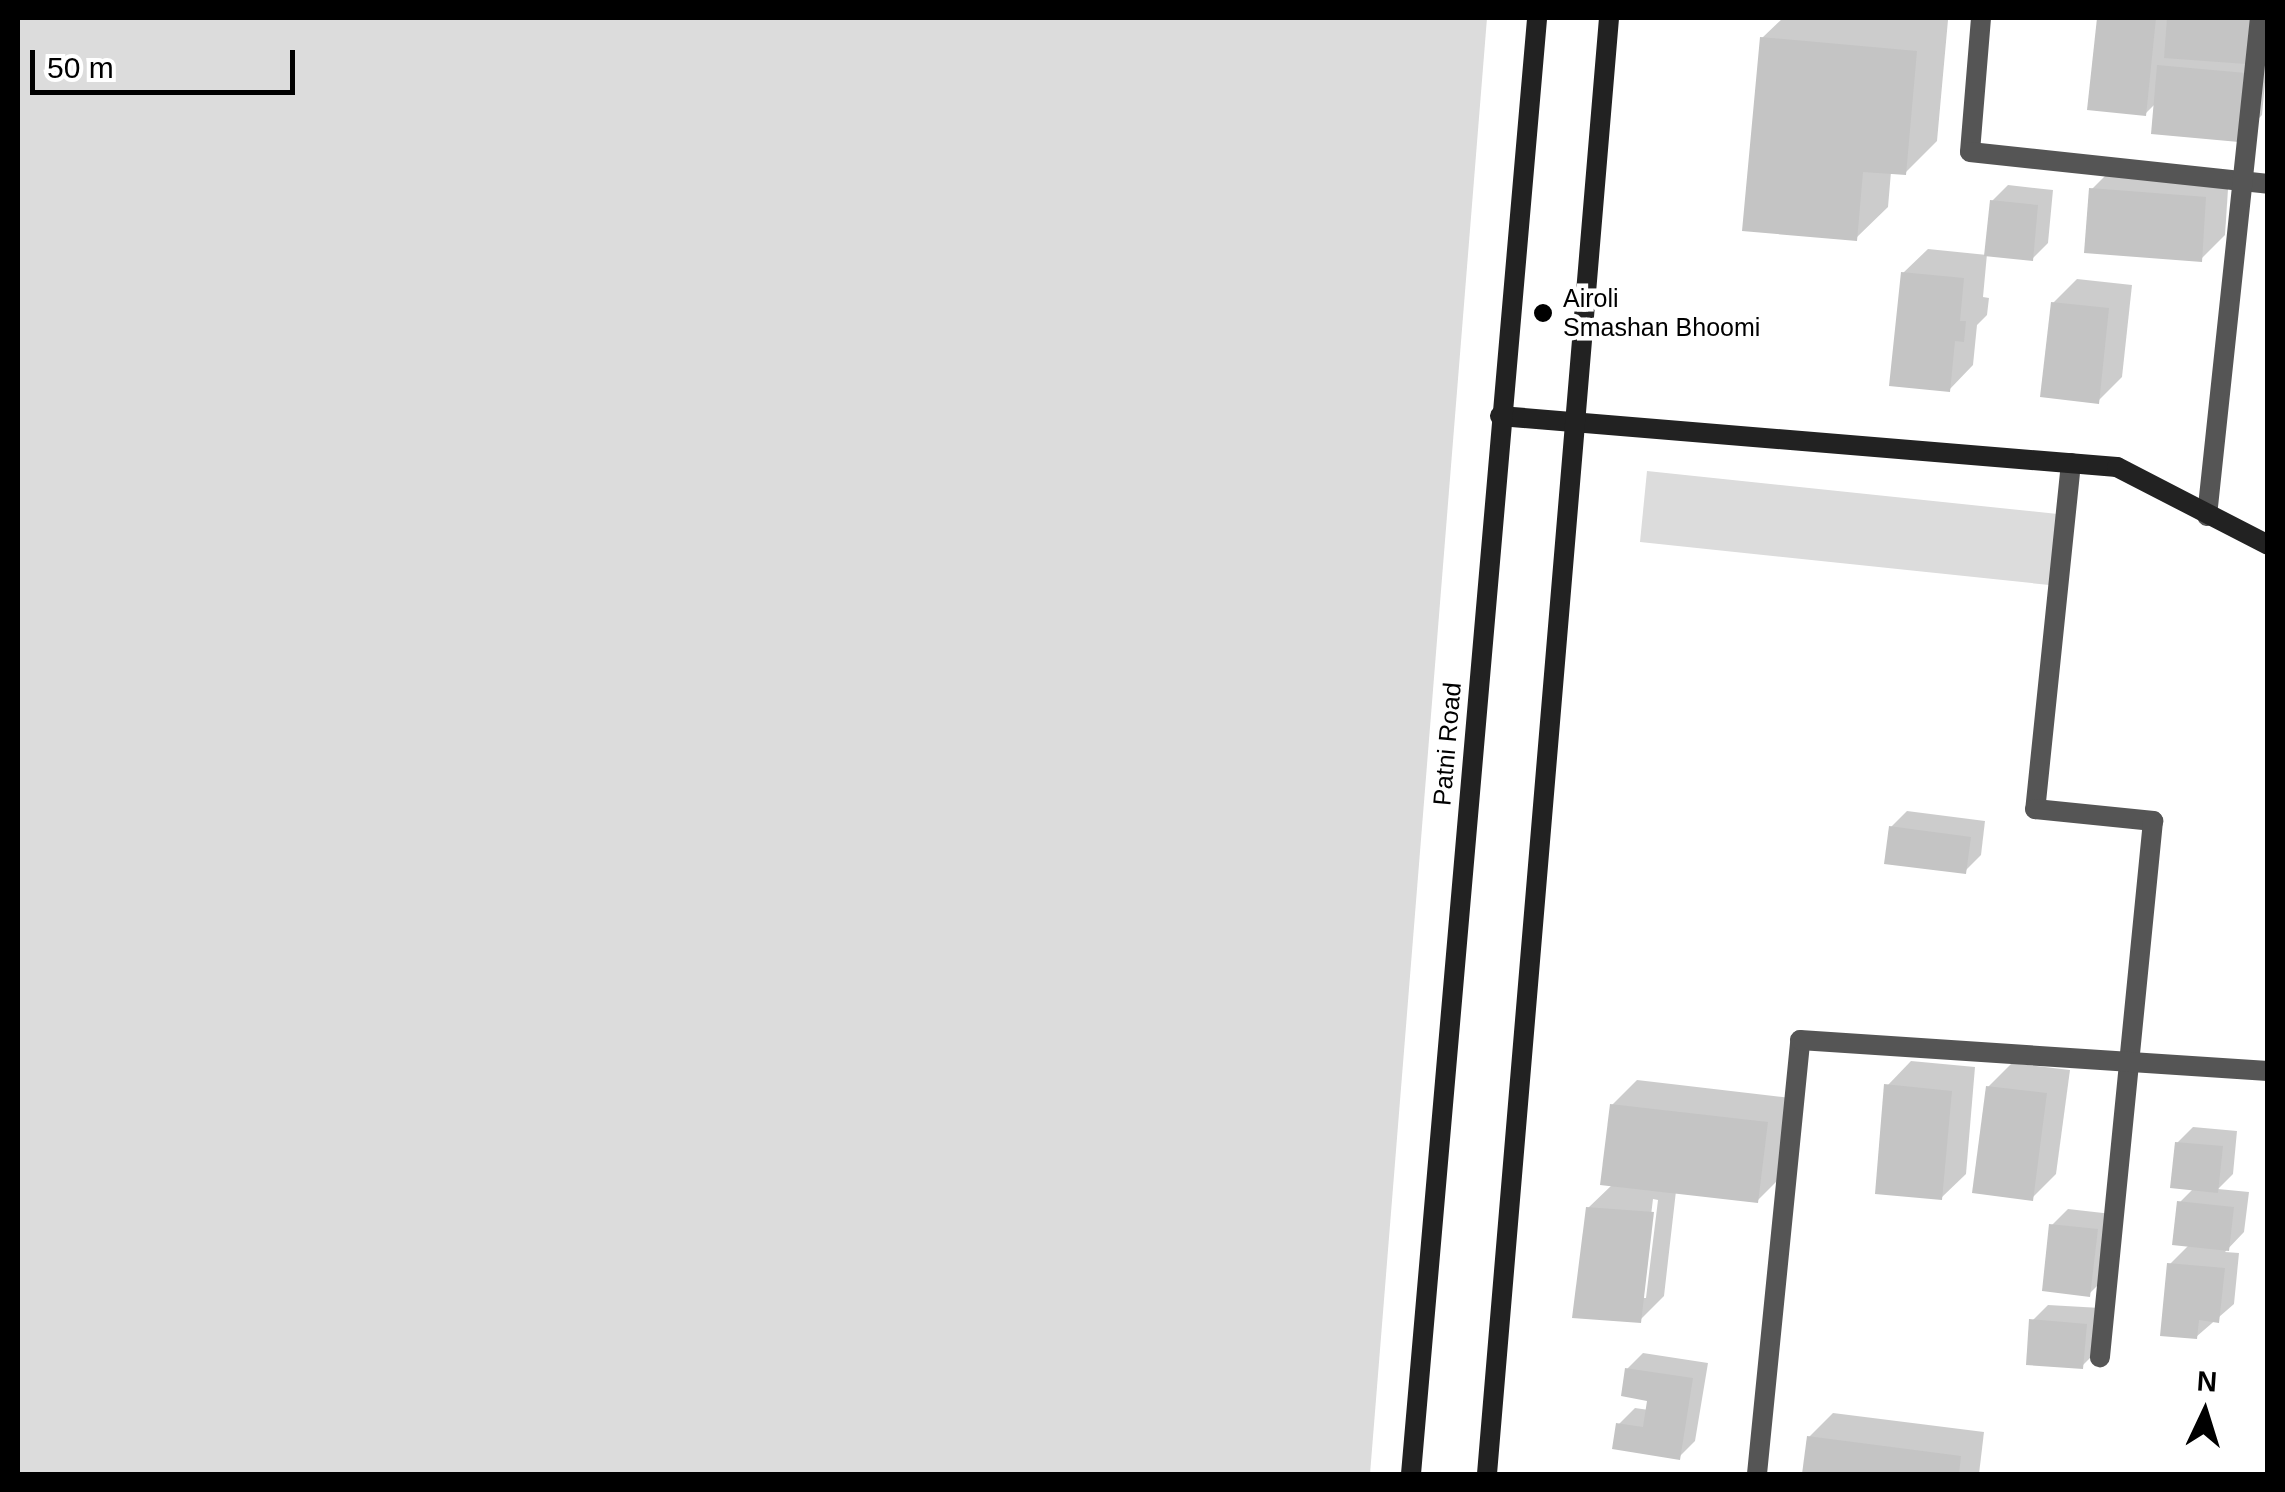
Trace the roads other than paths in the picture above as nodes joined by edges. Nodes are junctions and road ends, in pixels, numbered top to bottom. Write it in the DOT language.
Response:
graph roads {
  1 [pos="1537,18"];
  2 [pos="1608,18"];
  3 [pos="1982,18"];
  4 [pos="2260,18"];
  5 [pos="2243,180"];
  6 [pos="2268,184"];
  7 [pos="1500,416"];
  8 [pos="1572,422"];
  9 [pos="2071,463"];
  10 [pos="2207,516"];
  11 [pos="2268,545"];
  12 [pos="2130,1063"];
  13 [pos="2268,1071"];
  14 [pos="2100,1357"];
  15 [pos="1411,1474"];
  16 [pos="1487,1474"];
  17 [pos="1757,1474"];
  1 -- 7 [label="main road, Patni Road"];
  2 -- 8 [label="main road"];
  3 -- 5 [label="street"];
  4 -- 5 [label="street"];
  5 -- 6 [label="street"];
  5 -- 10 [label="street"];
  7 -- 8 [label="main road"];
  7 -- 15 [label="main road, Patni Road"];
  8 -- 9 [label="main road"];
  8 -- 16 [label="main road"];
  9 -- 10 [label="main road"];
  9 -- 12 [label="street"];
  10 -- 11 [label="main road"];
  12 -- 13 [label="street"];
  12 -- 14 [label="street"];
  12 -- 17 [label="street"];
}
